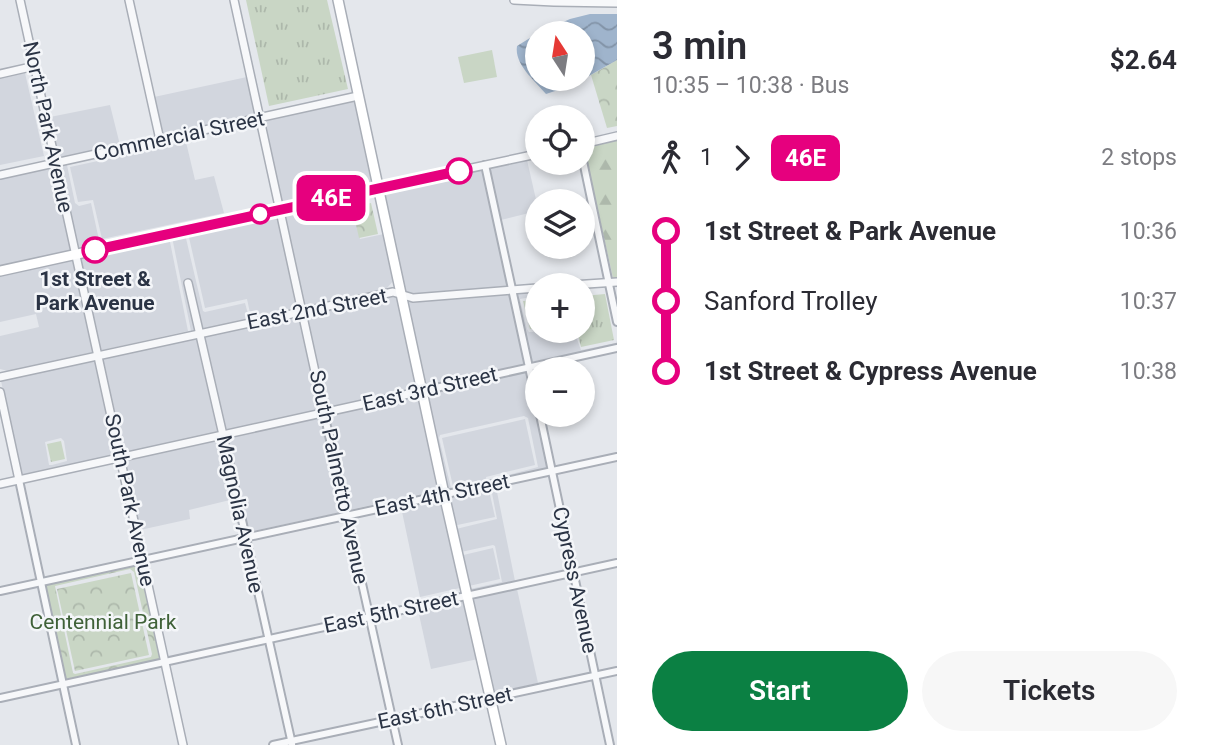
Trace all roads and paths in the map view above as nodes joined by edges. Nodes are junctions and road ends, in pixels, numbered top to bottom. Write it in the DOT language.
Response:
graph roads {
  1 [pos="20,0"];
  2 [pos="129,0"];
  3 [pos="234,0"];
  4 [pos="338,0"];
  5 [pos="514,0"];
  6 [pos="617,3"];
  7 [pos="35,66"];
  8 [pos="0,74"];
  9 [pos="358,96"];
  10 [pos="260,118"];
  11 [pos="617,136"];
  12 [pos="160,140"];
  13 [pos="595,141"];
  14 [pos="525,157"];
  15 [pos="56,163"];
  16 [pos="485,165"];
  17 [pos="0,175"];
  18 [pos="586,175"];
  19 [pos="378,188"];
  20 [pos="280,209"];
  21 [pos="76,254"];
  22 [pos="0,271"];
  23 [pos="617,282"];
  24 [pos="188,283"];
  25 [pos="608,283"];
  26 [pos="595,284"];
  27 [pos="525,288"];
  28 [pos="512,289"];
  29 [pos="401,295"];
  30 [pos="303,312"];
  31 [pos="617,322"];
  32 [pos="199,333"];
  33 [pos="617,348"];
  34 [pos="98,356"];
  35 [pos="527,357"];
  36 [pos="575,357"];
  37 [pos="525,368"];
  38 [pos="0,377"];
  39 [pos="422,391"];
  40 [pos="0,392"];
  41 [pos="324,413"];
  42 [pos="543,427"];
  43 [pos="223,435"];
  44 [pos="617,457"];
  45 [pos="121,458"];
  46 [pos="552,471"];
  47 [pos="19,480"];
  48 [pos="0,484"];
  49 [pos="444,494"];
  50 [pos="347,515"];
  51 [pos="246,536"];
  52 [pos="143,560"];
  53 [pos="617,563"];
  54 [pos="573,572"];
  55 [pos="42,582"];
  56 [pos="0,591"];
  57 [pos="467,596"];
  58 [pos="369,617"];
  59 [pos="267,639"];
  60 [pos="165,662"];
  61 [pos="617,671"];
  62 [pos="595,676"];
  63 [pos="63,684"];
  64 [pos="0,698"];
  65 [pos="490,698"];
  66 [pos="393,719"];
  67 [pos="292,743"];
  68 [pos="76,745"];
  69 [pos="183,745"];
  70 [pos="273,745"];
  71 [pos="398,745"];
  72 [pos="501,745"];
  73 [pos="610,745"];
  1 -- 7 [label="street, North Park Avenue"];
  2 -- 12 [label="street"];
  3 -- 10 [label="street, South Palmetto Avenue"];
  4 -- 9 [label="main road"];
  5 -- 6 [label="street"];
  7 -- 8 [label="street"];
  7 -- 15 [label="street, North Park Avenue"];
  9 -- 10 [label="street, Commercial Street"];
  9 -- 19 [label="main road"];
  10 -- 12 [label="street, Commercial Street"];
  10 -- 20 [label="street, South Palmetto Avenue"];
  11 -- 13 [label="street"];
  12 -- 15 [label="street, Commercial Street"];
  14 -- 16 [label="street"];
  15 -- 17 [label="street, Commercial Street"];
  15 -- 21 [label="street, North Park Avenue"];
  16 -- 19 [label="street"];
  16 -- 28 [label="street"];
  18 -- 25 [label="street"];
  19 -- 20 [label="main road"];
  19 -- 29 [label="main road"];
  20 -- 21 [label="main road"];
  20 -- 30 [label="street, South Palmetto Avenue"];
  21 -- 22 [label="main road"];
  21 -- 34 [label="street, South Park Avenue"];
  23 -- 25 [label="street"];
  24 -- 32 [label="street, Magnolia Avenue"];
  25 -- 26 [label="street"];
  25 -- 31 [label="street"];
  27 -- 28 [label="street, East 2nd Street"];
  28 -- 29 [label="street, East 2nd Street"];
  28 -- 35 [label="street"];
  29 -- 30 [label="street, East 2nd Street"];
  29 -- 39 [label="main road"];
  30 -- 32 [label="street, East 2nd Street"];
  30 -- 41 [label="street, South Palmetto Avenue"];
  32 -- 34 [label="street, East 2nd Street"];
  32 -- 43 [label="street, Magnolia Avenue"];
  33 -- 36 [label="street, East 3rd Street"];
  34 -- 38 [label="street, East 2nd Street"];
  34 -- 45 [label="street, South Park Avenue"];
  37 -- 39 [label="street, East 3rd Street"];
  39 -- 41 [label="street, East 3rd Street"];
  39 -- 49 [label="main road"];
  40 -- 47 [label="street"];
  41 -- 43 [label="street, East 3rd Street"];
  41 -- 50 [label="street, South Palmetto Avenue"];
  42 -- 46 [label="street, Cypress Avenue"];
  43 -- 45 [label="street, East 3rd Street"];
  43 -- 51 [label="street, Magnolia Avenue"];
  44 -- 46 [label="street, East 4th Street"];
  45 -- 47 [label="street, East 3rd Street"];
  45 -- 52 [label="street, South Park Avenue"];
  46 -- 49 [label="street, East 4th Street"];
  46 -- 54 [label="street, Cypress Avenue"];
  47 -- 48 [label="street, East 3rd Street"];
  47 -- 55 [label="street"];
  49 -- 50 [label="street, East 4th Street"];
  49 -- 57 [label="main road"];
  50 -- 51 [label="street, East 4th Street"];
  50 -- 58 [label="street, South Palmetto Avenue"];
  51 -- 52 [label="street, East 4th Street"];
  51 -- 59 [label="street, Magnolia Avenue"];
  52 -- 55 [label="street, East 4th Street"];
  52 -- 60 [label="street, South Park Avenue"];
  53 -- 54 [label="street, East 5th Street"];
  54 -- 57 [label="street, East 5th Street"];
  54 -- 62 [label="street, Cypress Avenue"];
  55 -- 56 [label="street, East 4th Street"];
  55 -- 63 [label="street"];
  57 -- 58 [label="street, East 5th Street"];
  57 -- 65 [label="main road"];
  58 -- 59 [label="street, East 5th Street"];
  58 -- 66 [label="street, South Palmetto Avenue"];
  59 -- 60 [label="street, East 5th Street"];
  59 -- 67 [label="street, Magnolia Avenue"];
  60 -- 63 [label="street, East 5th Street"];
  60 -- 69 [label="street, South Park Avenue"];
  61 -- 62 [label="street, East 6th Street"];
  62 -- 65 [label="street, East 6th Street"];
  62 -- 73 [label="street, Cypress Avenue"];
  63 -- 64 [label="street, East 5th Street"];
  63 -- 68 [label="street"];
  65 -- 66 [label="street, East 6th Street"];
  65 -- 72 [label="main road"];
  66 -- 67 [label="street, East 6th Street"];
  66 -- 71 [label="street, South Palmetto Avenue"];
  67 -- 70 [label="street, East 6th Street"];
}
